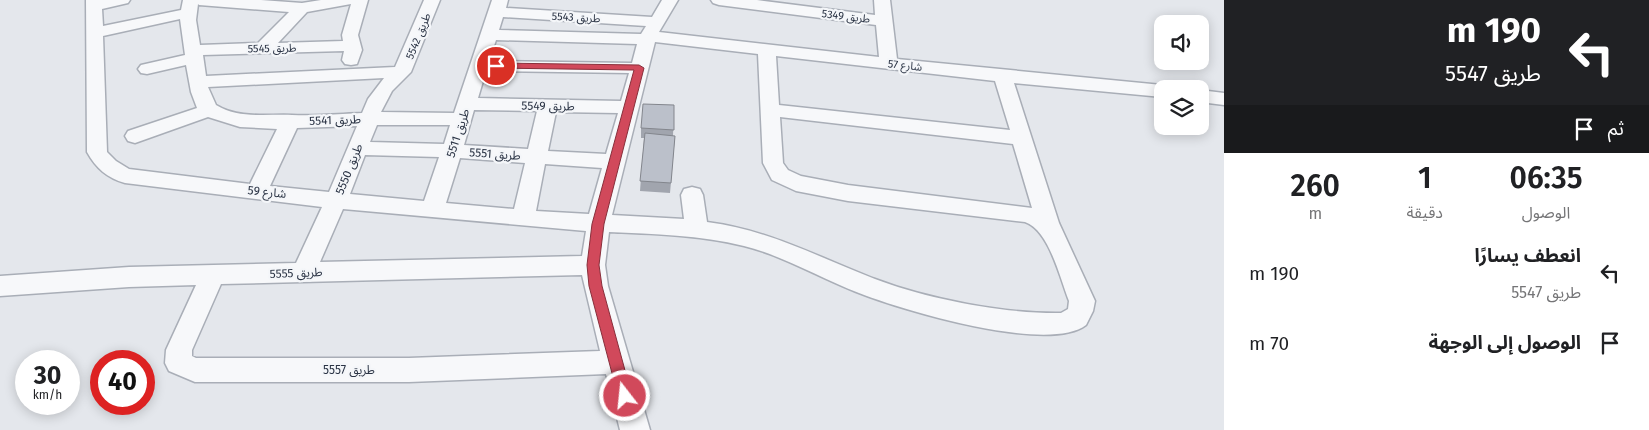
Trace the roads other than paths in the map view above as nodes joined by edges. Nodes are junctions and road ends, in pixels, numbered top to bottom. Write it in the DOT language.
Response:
graph roads {
  1 [pos="122,0"];
  2 [pos="349,0"];
  3 [pos="360,0"];
  4 [pos="432,0"];
  5 [pos="597,0"];
  6 [pos="670,0"];
  7 [pos="719,0"];
  8 [pos="882,0"];
  9 [pos="245,2"];
  10 [pos="94,3"];
  11 [pos="280,3"];
  12 [pos="328,3"];
  13 [pos="192,4"];
  14 [pos="498,6"];
  15 [pos="302,8"];
  16 [pos="592,18"];
  17 [pos="633,20"];
  18 [pos="883,21"];
  19 [pos="95,33"];
  20 [pos="489,34"];
  21 [pos="645,34"];
  22 [pos="352,46"];
  23 [pos="263,48"];
  24 [pos="767,50"];
  25 [pos="193,54"];
  26 [pos="889,63"];
  27 [pos="478,66"];
  28 [pos="639,68"];
  29 [pos="147,69"];
  30 [pos="402,72"];
  31 [pos="348,75"];
  32 [pos="1003,76"];
  33 [pos="198,82"];
  34 [pos="1154,90"];
  35 [pos="1209,97"];
  36 [pos="1224,99"];
  37 [pos="548,106"];
  38 [pos="628,107"];
  39 [pos="210,110"];
  40 [pos="770,110"];
  41 [pos="465,112"];
  42 [pos="369,119"];
  43 [pos="291,121"];
  44 [pos="135,136"];
  45 [pos="1021,138"];
  46 [pos="358,148"];
  47 [pos="452,151"];
  48 [pos="538,157"];
  49 [pos="615,162"];
  50 [pos="257,191"];
  51 [pos="692,195"];
  52 [pos="337,200"];
  53 [pos="433,209"];
  54 [pos="523,218"];
  55 [pos="598,224"];
  56 [pos="1048,224"];
  57 [pos="696,229"];
  58 [pos="593,265"];
  59 [pos="304,272"];
  60 [pos="213,275"];
  61 [pos="0,286"];
  62 [pos="615,362"];
  63 [pos="635,430"];
  1 -- 10 [label="street"];
  2 -- 12 [label="street"];
  3 -- 22 [label="street"];
  4 -- 30 [label="street, طريق 5542"];
  5 -- 16 [label="street"];
  6 -- 21 [label="street"];
  7 -- 18 [label="street, طريق 5349"];
  8 -- 18 [label="street"];
  9 -- 11 [label="street"];
  9 -- 13 [label="street"];
  10 -- 19 [label="street, شارع 59"];
  11 -- 15 [label="street"];
  12 -- 15 [label="street"];
  13 -- 19 [label="street"];
  13 -- 25 [label="street"];
  14 -- 16 [label="street, طريق 5543"];
  14 -- 20 [label="street, طريق 5511"];
  15 -- 23 [label="street"];
  16 -- 17 [label="street, طريق 5543"];
  17 -- 21 [label="street"];
  17 -- 21 [label="street, طريق 5543"];
  18 -- 26 [label="street"];
  19 -- 50 [label="street, شارع 59"];
  20 -- 21 [label="street"];
  20 -- 27 [label="street, طريق 5511"];
  21 -- 24 [label="street, شارع 57"];
  21 -- 28 [label="street"];
  22 -- 23 [label="street, طريق 5545"];
  22 -- 31 [label="street"];
  23 -- 25 [label="street, طريق 5545"];
  24 -- 26 [label="street, شارع 57"];
  24 -- 40 [label="street"];
  25 -- 29 [label="street, طريق 5545"];
  25 -- 33 [label="street"];
  26 -- 32 [label="street, شارع 57"];
  27 -- 28 [label="street"];
  27 -- 41 [label="street, طريق 5511"];
  28 -- 38 [label="street"];
  30 -- 31 [label="street"];
  30 -- 42 [label="street, طريق 5550"];
  31 -- 33 [label="street"];
  32 -- 34 [label="street, شارع 57"];
  32 -- 45 [label="street, شارع 59"];
  33 -- 39 [label="street"];
  35 -- 36 [label="street"];
  37 -- 38 [label="street, طريق 5549"];
  37 -- 41 [label="street, طريق 5549"];
  37 -- 48 [label="street, طريق 5551"];
  38 -- 49 [label="street"];
  39 -- 43 [label="street, طريق 5541"];
  39 -- 44 [label="street"];
  40 -- 45 [label="street"];
  40 -- 56 [label="street"];
  41 -- 42 [label="street, طريق 5541"];
  41 -- 47 [label="street, طريق 5511"];
  42 -- 43 [label="street, طريق 5541"];
  42 -- 46 [label="street, طريق 5550"];
  43 -- 50 [label="street"];
  45 -- 56 [label="street, شارع 59"];
  46 -- 47 [label="street, طريق 5551"];
  46 -- 52 [label="street, طريق 5550"];
  47 -- 48 [label="street, طريق 5551"];
  47 -- 53 [label="street, طريق 5511"];
  48 -- 49 [label="street, طريق 5551"];
  48 -- 54 [label="street, طريق 5551"];
  49 -- 55 [label="street"];
  50 -- 52 [label="street, شارع 59"];
  51 -- 57 [label="street"];
  52 -- 53 [label="street, شارع 59"];
  52 -- 59 [label="street, طريق 5550"];
  53 -- 54 [label="street, شارع 59"];
  54 -- 55 [label="street, شارع 59"];
  55 -- 57 [label="street, شارع 59"];
  55 -- 58 [label="street"];
  56 -- 57 [label="street, شارع 59"];
  58 -- 59 [label="street, طريق 5555"];
  58 -- 62 [label="street"];
  59 -- 60 [label="street, طريق 5555"];
  60 -- 61 [label="street, طريق 5555"];
  60 -- 62 [label="street, طريق 5557"];
  62 -- 63 [label="street"];
}
